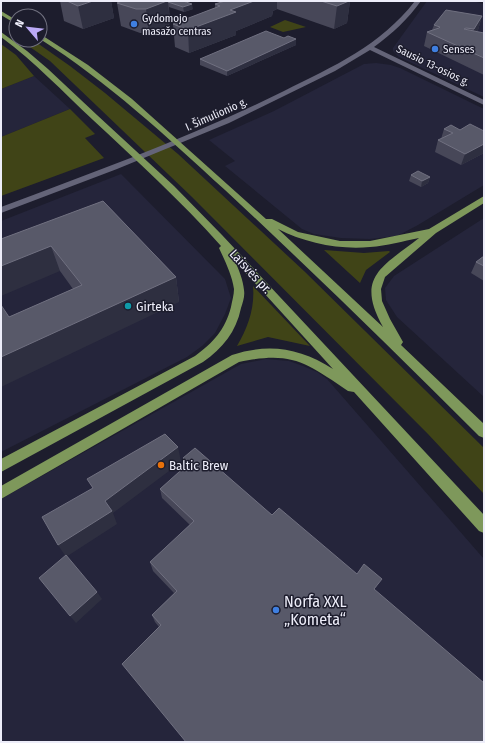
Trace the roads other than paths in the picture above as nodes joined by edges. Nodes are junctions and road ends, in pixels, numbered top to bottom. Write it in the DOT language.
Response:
graph roads {
  1 [pos="418,1"];
  2 [pos="1,34"];
  3 [pos="48,41"];
  4 [pos="371,48"];
  5 [pos="484,103"];
  6 [pos="484,199"];
  7 [pos="1,210"];
  8 [pos="259,216"];
  9 [pos="433,231"];
  10 [pos="219,237"];
  11 [pos="406,356"];
  12 [pos="370,400"];
  13 [pos="484,432"];
  14 [pos="1,466"];
  15 [pos="1,493"];
  16 [pos="484,526"];
  1 -- 4 [label="street, I. Šimulionio g."];
  2 -- 10 [label="main road, Laisvės pr."];
  3 -- 8 [label="main road"];
  4 -- 5 [label="street, Sausio 13-osios g."];
  4 -- 7 [label="street, I. Šimulionio g."];
  6 -- 9 [label="main road"];
  8 -- 9 [label="main road"];
  8 -- 11 [label="main road"];
  9 -- 11 [label="main road"];
  10 -- 12 [label="main road, Laisvės pr."];
  10 -- 14 [label="main road"];
  11 -- 13 [label="main road"];
  12 -- 15 [label="main road"];
  12 -- 16 [label="main road, Laisvės pr."];
}
